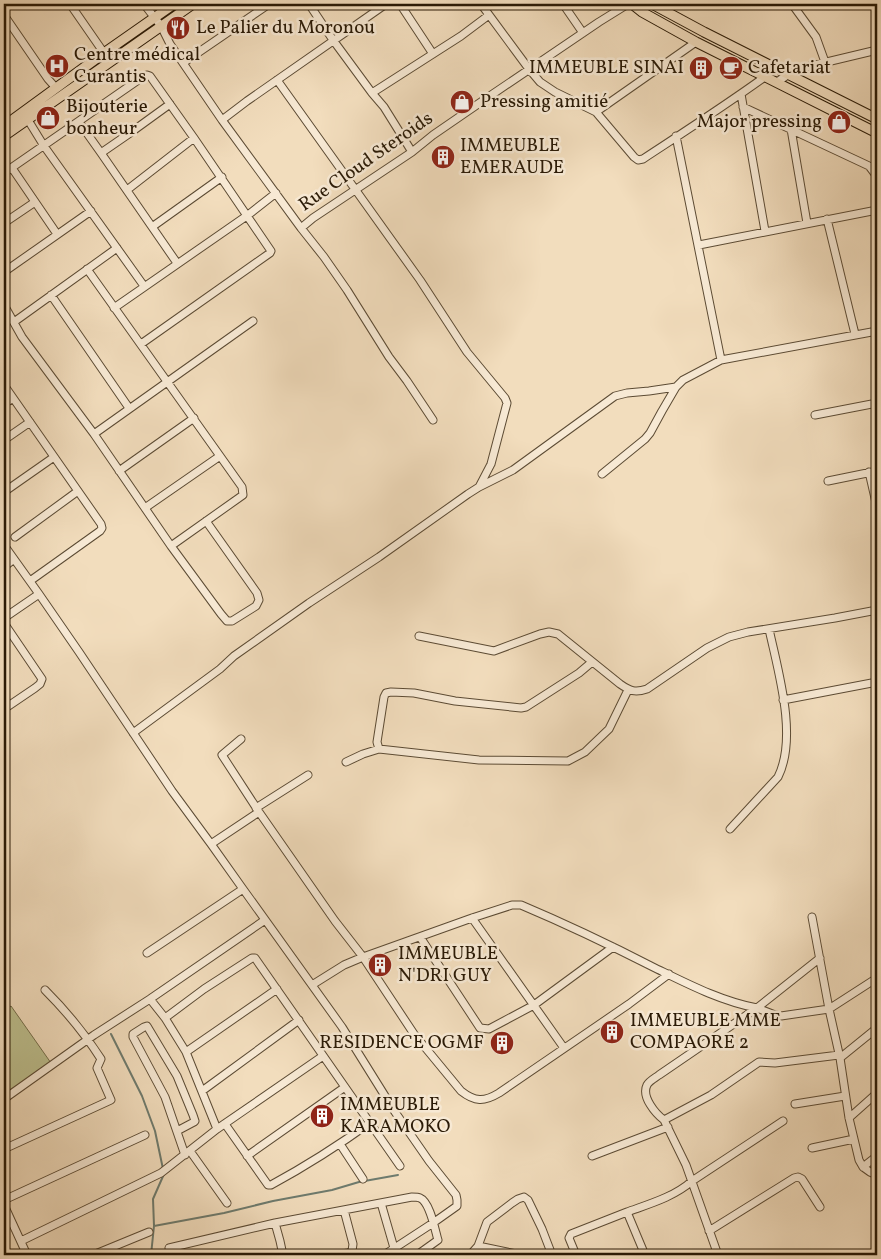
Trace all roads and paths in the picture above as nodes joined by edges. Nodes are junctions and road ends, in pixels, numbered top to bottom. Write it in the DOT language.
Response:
graph roads {
  1 [pos="70,4"];
  2 [pos="144,4"];
  3 [pos="174,4"];
  4 [pos="193,4"];
  5 [pos="269,4"];
  6 [pos="309,4"];
  7 [pos="386,4"];
  8 [pos="400,4"];
  9 [pos="482,4"];
  10 [pos="563,4"];
  11 [pos="628,4"];
  12 [pos="632,4"];
  13 [pos="792,4"];
  14 [pos="657,5"];
  15 [pos="4,15"];
  16 [pos="489,15"];
  17 [pos="154,18"];
  18 [pos="161,26"];
  19 [pos="583,33"];
  20 [pos="333,40"];
  21 [pos="696,42"];
  22 [pos="877,50"];
  23 [pos="104,53"];
  24 [pos="433,54"];
  25 [pos="825,62"];
  26 [pos="183,63"];
  27 [pos="529,69"];
  28 [pos="789,74"];
  29 [pos="766,76"];
  30 [pos="277,80"];
  31 [pos="778,82"];
  32 [pos="56,88"];
  33 [pos="372,92"];
  34 [pos="741,94"];
  35 [pos="170,104"];
  36 [pos="743,107"];
  37 [pos="596,112"];
  38 [pos="877,119"];
  39 [pos="28,120"];
  40 [pos="222,120"];
  41 [pos="5,121"];
  42 [pos="79,122"];
  43 [pos="791,129"];
  44 [pos="877,133"];
  45 [pos="4,136"];
  46 [pos="676,136"];
  47 [pos="194,138"];
  48 [pos="44,146"];
  49 [pos="101,152"];
  50 [pos="412,152"];
  51 [pos="12,168"];
  52 [pos="4,174"];
  53 [pos="222,177"];
  54 [pos="877,179"];
  55 [pos="356,189"];
  56 [pos="127,190"];
  57 [pos="276,193"];
  58 [pos="35,202"];
  59 [pos="877,210"];
  60 [pos="91,211"];
  61 [pos="248,215"];
  62 [pos="827,219"];
  63 [pos="4,223"];
  64 [pos="807,223"];
  65 [pos="152,227"];
  66 [pos="301,228"];
  67 [pos="765,231"];
  68 [pos="57,234"];
  69 [pos="699,245"];
  70 [pos="117,248"];
  71 [pos="177,263"];
  72 [pos="87,269"];
  73 [pos="4,272"];
  74 [pos="144,286"];
  75 [pos="51,295"];
  76 [pos="4,305"];
  77 [pos="114,308"];
  78 [pos="253,321"];
  79 [pos="14,322"];
  80 [pos="877,331"];
  81 [pos="855,334"];
  82 [pos="141,344"];
  83 [pos="721,360"];
  84 [pos="168,382"];
  85 [pos="4,385"];
  86 [pos="676,387"];
  87 [pos="13,398"];
  88 [pos="877,403"];
  89 [pos="4,404"];
  90 [pos="129,408"];
  91 [pos="815,415"];
  92 [pos="194,418"];
  93 [pos="433,420"];
  94 [pos="30,422"];
  95 [pos="94,434"];
  96 [pos="4,440"];
  97 [pos="220,456"];
  98 [pos="54,457"];
  99 [pos="119,471"];
  100 [pos="877,471"];
  101 [pos="869,472"];
  102 [pos="602,474"];
  103 [pos="828,481"];
  104 [pos="479,487"];
  105 [pos="78,491"];
  106 [pos="4,492"];
  107 [pos="145,508"];
  108 [pos="877,508"];
  109 [pos="206,521"];
  110 [pos="15,537"];
  111 [pos="4,545"];
  112 [pos="171,546"];
  113 [pos="14,559"];
  114 [pos="4,567"];
  115 [pos="30,582"];
  116 [pos="39,594"];
  117 [pos="877,610"];
  118 [pos="4,618"];
  119 [pos="4,623"];
  120 [pos="769,628"];
  121 [pos="419,636"];
  122 [pos="592,662"];
  123 [pos="877,682"];
  124 [pos="628,690"];
  125 [pos="784,700"];
  126 [pos="4,708"];
  127 [pos="133,733"];
  128 [pos="241,739"];
  129 [pos="380,749"];
  130 [pos="346,762"];
  131 [pos="308,775"];
  132 [pos="257,810"];
  133 [pos="730,828"];
  134 [pos="211,844"];
  135 [pos="243,890"];
  136 [pos="812,917"];
  137 [pos="472,918"];
  138 [pos="265,920"];
  139 [pos="420,937"];
  140 [pos="613,947"];
  141 [pos="146,953"];
  142 [pos="363,957"];
  143 [pos="820,958"];
  144 [pos="669,974"];
  145 [pos="877,978"];
  146 [pos="312,984"];
  147 [pos="277,988"];
  148 [pos="45,990"];
  149 [pos="150,999"];
  150 [pos="534,1005"];
  151 [pos="756,1008"];
  152 [pos="830,1009"];
  153 [pos="165,1018"];
  154 [pos="299,1020"];
  155 [pos="877,1028"];
  156 [pos="88,1040"];
  157 [pos="564,1048"];
  158 [pos="186,1052"];
  159 [pos="323,1056"];
  160 [pos="840,1057"];
  161 [pos="345,1088"];
  162 [pos="202,1091"];
  163 [pos="877,1093"];
  164 [pos="845,1096"];
  165 [pos="4,1099"];
  166 [pos="795,1104"];
  167 [pos="849,1118"];
  168 [pos="783,1121"];
  169 [pos="371,1122"];
  170 [pos="225,1124"];
  171 [pos="666,1124"];
  172 [pos="217,1129"];
  173 [pos="177,1131"];
  174 [pos="145,1135"];
  175 [pos="854,1139"];
  176 [pos="340,1144"];
  177 [pos="4,1148"];
  178 [pos="812,1148"];
  179 [pos="187,1153"];
  180 [pos="248,1156"];
  181 [pos="592,1156"];
  182 [pos="877,1156"];
  183 [pos="400,1166"];
  184 [pos="863,1168"];
  185 [pos="877,1175"];
  186 [pos="363,1179"];
  187 [pos="692,1181"];
  188 [pos="4,1200"];
  189 [pos="227,1203"];
  190 [pos="381,1203"];
  191 [pos="4,1205"];
  192 [pos="820,1207"];
  193 [pos="344,1210"];
  194 [pos="627,1212"];
  195 [pos="433,1223"];
  196 [pos="275,1224"];
  197 [pos="709,1230"];
  198 [pos="149,1232"];
  199 [pos="21,1241"];
  200 [pos="478,1246"];
  201 [pos="169,1248"];
  202 [pos="394,1248"];
  203 [pos="27,1255"];
  204 [pos="93,1255"];
  205 [pos="283,1255"];
  206 [pos="336,1255"];
  207 [pos="384,1255"];
  208 [pos="417,1255"];
  209 [pos="470,1255"];
  210 [pos="521,1255"];
  211 [pos="552,1255"];
  212 [pos="576,1255"];
  213 [pos="645,1255"];
  214 [pos="718,1255"];
  1 -- 23 [label="street"];
  2 -- 17 [label="street, Rue Cloud Steroids"];
  3 -- 17 [label="main road"];
  4 -- 18 [label="main road"];
  5 -- 26 [label="street"];
  6 -- 20 [label="street"];
  7 -- 20 [label="street"];
  8 -- 24 [label="street"];
  9 -- 16 [label="street"];
  10 -- 19 [label="street"];
  11 -- 19 [label="street, Rue Cloud Steroids"];
  12 -- 21 [label="main road"];
  13 -- 25 [label="street"];
  14 -- 28 [label="main road"];
  15 -- 32 [label="street"];
  16 -- 24 [label="street"];
  16 -- 27 [label="street"];
  17 -- 18 [label="street, Rue Cloud Steroids"];
  17 -- 23 [label="main road"];
  18 -- 26 [label="street, Rue Cloud Steroids"];
  18 -- 39 [label="main road"];
  19 -- 27 [label="street, Rue Cloud Steroids"];
  20 -- 30 [label="street"];
  20 -- 33 [label="street"];
  21 -- 29 [label="main road"];
  21 -- 37 [label="street"];
  22 -- 25 [label="street"];
  23 -- 32 [label="main road"];
  24 -- 33 [label="street"];
  25 -- 28 [label="street"];
  26 -- 40 [label="street, Rue Cloud Steroids"];
  27 -- 37 [label="street"];
  27 -- 50 [label="street, Rue Cloud Steroids"];
  28 -- 31 [label="street"];
  28 -- 38 [label="main road"];
  29 -- 31 [label="main road"];
  29 -- 34 [label="street"];
  30 -- 40 [label="street"];
  30 -- 55 [label="street"];
  31 -- 44 [label="main road"];
  32 -- 41 [label="main road"];
  33 -- 50 [label="street"];
  34 -- 36 [label="street"];
  34 -- 46 [label="street"];
  35 -- 42 [label="street"];
  35 -- 47 [label="street"];
  35 -- 49 [label="street"];
  36 -- 43 [label="street"];
  36 -- 67 [label="street"];
  37 -- 46 [label="street"];
  39 -- 45 [label="main road"];
  39 -- 48 [label="street"];
  40 -- 57 [label="street, Rue Cloud Steroids"];
  42 -- 48 [label="street"];
  42 -- 49 [label="street"];
  43 -- 54 [label="street"];
  43 -- 64 [label="street"];
  46 -- 69 [label="street"];
  47 -- 53 [label="street"];
  47 -- 56 [label="street"];
  48 -- 51 [label="street"];
  48 -- 60 [label="street"];
  49 -- 56 [label="street"];
  50 -- 55 [label="street, Rue Cloud Steroids"];
  51 -- 52 [label="street"];
  51 -- 58 [label="street"];
  53 -- 61 [label="street"];
  53 -- 65 [label="street"];
  55 -- 66 [label="street, Rue Cloud Steroids"];
  55 -- 104 [label="street"];
  56 -- 65 [label="street"];
  57 -- 61 [label="street"];
  57 -- 66 [label="street, Rue Cloud Steroids"];
  58 -- 63 [label="street"];
  58 -- 68 [label="street"];
  59 -- 62 [label="street"];
  60 -- 68 [label="street"];
  60 -- 70 [label="street"];
  61 -- 71 [label="street"];
  61 -- 82 [label="street"];
  62 -- 64 [label="street"];
  62 -- 81 [label="street"];
  64 -- 67 [label="street"];
  65 -- 71 [label="street"];
  66 -- 93 [label="street"];
  67 -- 69 [label="street"];
  68 -- 73 [label="street"];
  69 -- 83 [label="street"];
  70 -- 72 [label="street"];
  70 -- 74 [label="street"];
  71 -- 74 [label="street"];
  72 -- 75 [label="street"];
  72 -- 77 [label="street"];
  74 -- 77 [label="street"];
  75 -- 79 [label="street"];
  75 -- 90 [label="street"];
  76 -- 79 [label="street"];
  77 -- 82 [label="street"];
  78 -- 84 [label="street"];
  79 -- 95 [label="street"];
  80 -- 81 [label="street"];
  81 -- 83 [label="street"];
  82 -- 84 [label="street"];
  83 -- 86 [label="street"];
  84 -- 90 [label="street"];
  84 -- 92 [label="street"];
  85 -- 87 [label="street"];
  86 -- 102 [label="street"];
  86 -- 104 [label="street"];
  87 -- 89 [label="street"];
  87 -- 94 [label="street"];
  88 -- 91 [label="street"];
  90 -- 95 [label="street"];
  92 -- 97 [label="street"];
  92 -- 99 [label="street"];
  94 -- 96 [label="street"];
  94 -- 98 [label="street"];
  95 -- 99 [label="street"];
  97 -- 107 [label="street"];
  97 -- 109 [label="street"];
  98 -- 105 [label="street"];
  98 -- 106 [label="street"];
  99 -- 107 [label="street"];
  100 -- 101 [label="street"];
  101 -- 103 [label="street"];
  101 -- 108 [label="street"];
  104 -- 127 [label="street"];
  105 -- 110 [label="street"];
  105 -- 115 [label="street"];
  107 -- 112 [label="street"];
  109 -- 112 [label="street"];
  109 -- 112 [label="street"];
  111 -- 113 [label="street"];
  113 -- 114 [label="street"];
  113 -- 115 [label="street"];
  115 -- 116 [label="street"];
  116 -- 118 [label="street"];
  116 -- 127 [label="street"];
  117 -- 120 [label="street"];
  119 -- 126 [label="street"];
  120 -- 124 [label="street"];
  120 -- 125 [label="street"];
  121 -- 122 [label="street"];
  122 -- 124 [label="street"];
  122 -- 129 [label="street"];
  123 -- 125 [label="street"];
  124 -- 129 [label="street"];
  125 -- 133 [label="street"];
  127 -- 134 [label="street"];
  128 -- 132 [label="street"];
  129 -- 130 [label="street"];
  131 -- 132 [label="street"];
  132 -- 134 [label="street"];
  132 -- 142 [label="street"];
  134 -- 135 [label="street"];
  135 -- 138 [label="street"];
  135 -- 141 [label="street"];
  136 -- 143 [label="street"];
  137 -- 139 [label="street"];
  137 -- 140 [label="street"];
  137 -- 150 [label="street"];
  138 -- 146 [label="street"];
  138 -- 149 [label="street"];
  139 -- 142 [label="street"];
  139 -- 150 [label="street"];
  140 -- 144 [label="street"];
  140 -- 150 [label="street"];
  142 -- 146 [label="street"];
  142 -- 157 [label="street"];
  143 -- 151 [label="street"];
  143 -- 152 [label="street"];
  144 -- 151 [label="street"];
  144 -- 157 [label="street"];
  145 -- 152 [label="street"];
  146 -- 195 [label="street"];
  147 -- 153 [label="street"];
  147 -- 154 [label="street"];
  147 -- 158 [label="street"];
  148 -- 156 [label="street"];
  149 -- 153 [label="street"];
  149 -- 156 [label="street"];
  150 -- 157 [label="street"];
  151 -- 152 [label="street"];
  151 -- 171 [label="street"];
  152 -- 160 [label="street"];
  153 -- 158 [label="street"];
  154 -- 159 [label="street"];
  154 -- 162 [label="street"];
  155 -- 160 [label="street"];
  156 -- 165 [label="street"];
  156 -- 177 [label="street"];
  158 -- 162 [label="street"];
  159 -- 161 [label="street"];
  159 -- 170 [label="street"];
  160 -- 164 [label="street"];
  160 -- 171 [label="street"];
  161 -- 169 [label="street"];
  161 -- 180 [label="street"];
  162 -- 172 [label="street"];
  163 -- 167 [label="street"];
  164 -- 166 [label="street"];
  164 -- 167 [label="street"];
  167 -- 175 [label="street"];
  168 -- 187 [label="street"];
  169 -- 176 [label="street"];
  169 -- 183 [label="street"];
  170 -- 172 [label="street"];
  170 -- 180 [label="street"];
  171 -- 181 [label="street"];
  171 -- 187 [label="street"];
  172 -- 179 [label="street"];
  173 -- 173 [label="street"];
  173 -- 179 [label="street"];
  174 -- 188 [label="street"];
  175 -- 178 [label="street"];
  175 -- 184 [label="street"];
  176 -- 180 [label="street"];
  176 -- 186 [label="street"];
  179 -- 189 [label="street"];
  179 -- 199 [label="street"];
  182 -- 184 [label="street"];
  184 -- 185 [label="street"];
  187 -- 194 [label="street"];
  187 -- 197 [label="street"];
  190 -- 193 [label="street"];
  190 -- 195 [label="street"];
  190 -- 202 [label="street"];
  191 -- 199 [label="street"];
  192 -- 197 [label="street"];
  193 -- 196 [label="street"];
  193 -- 206 [label="street"];
  194 -- 212 [label="street"];
  194 -- 213 [label="street"];
  195 -- 202 [label="street"];
  195 -- 208 [label="street"];
  196 -- 201 [label="street"];
  196 -- 205 [label="street"];
  197 -- 214 [label="street"];
  198 -- 204 [label="street"];
  199 -- 203 [label="street"];
  200 -- 209 [label="street"];
  200 -- 210 [label="street"];
  200 -- 211 [label="street"];
  202 -- 207 [label="street"];
}
